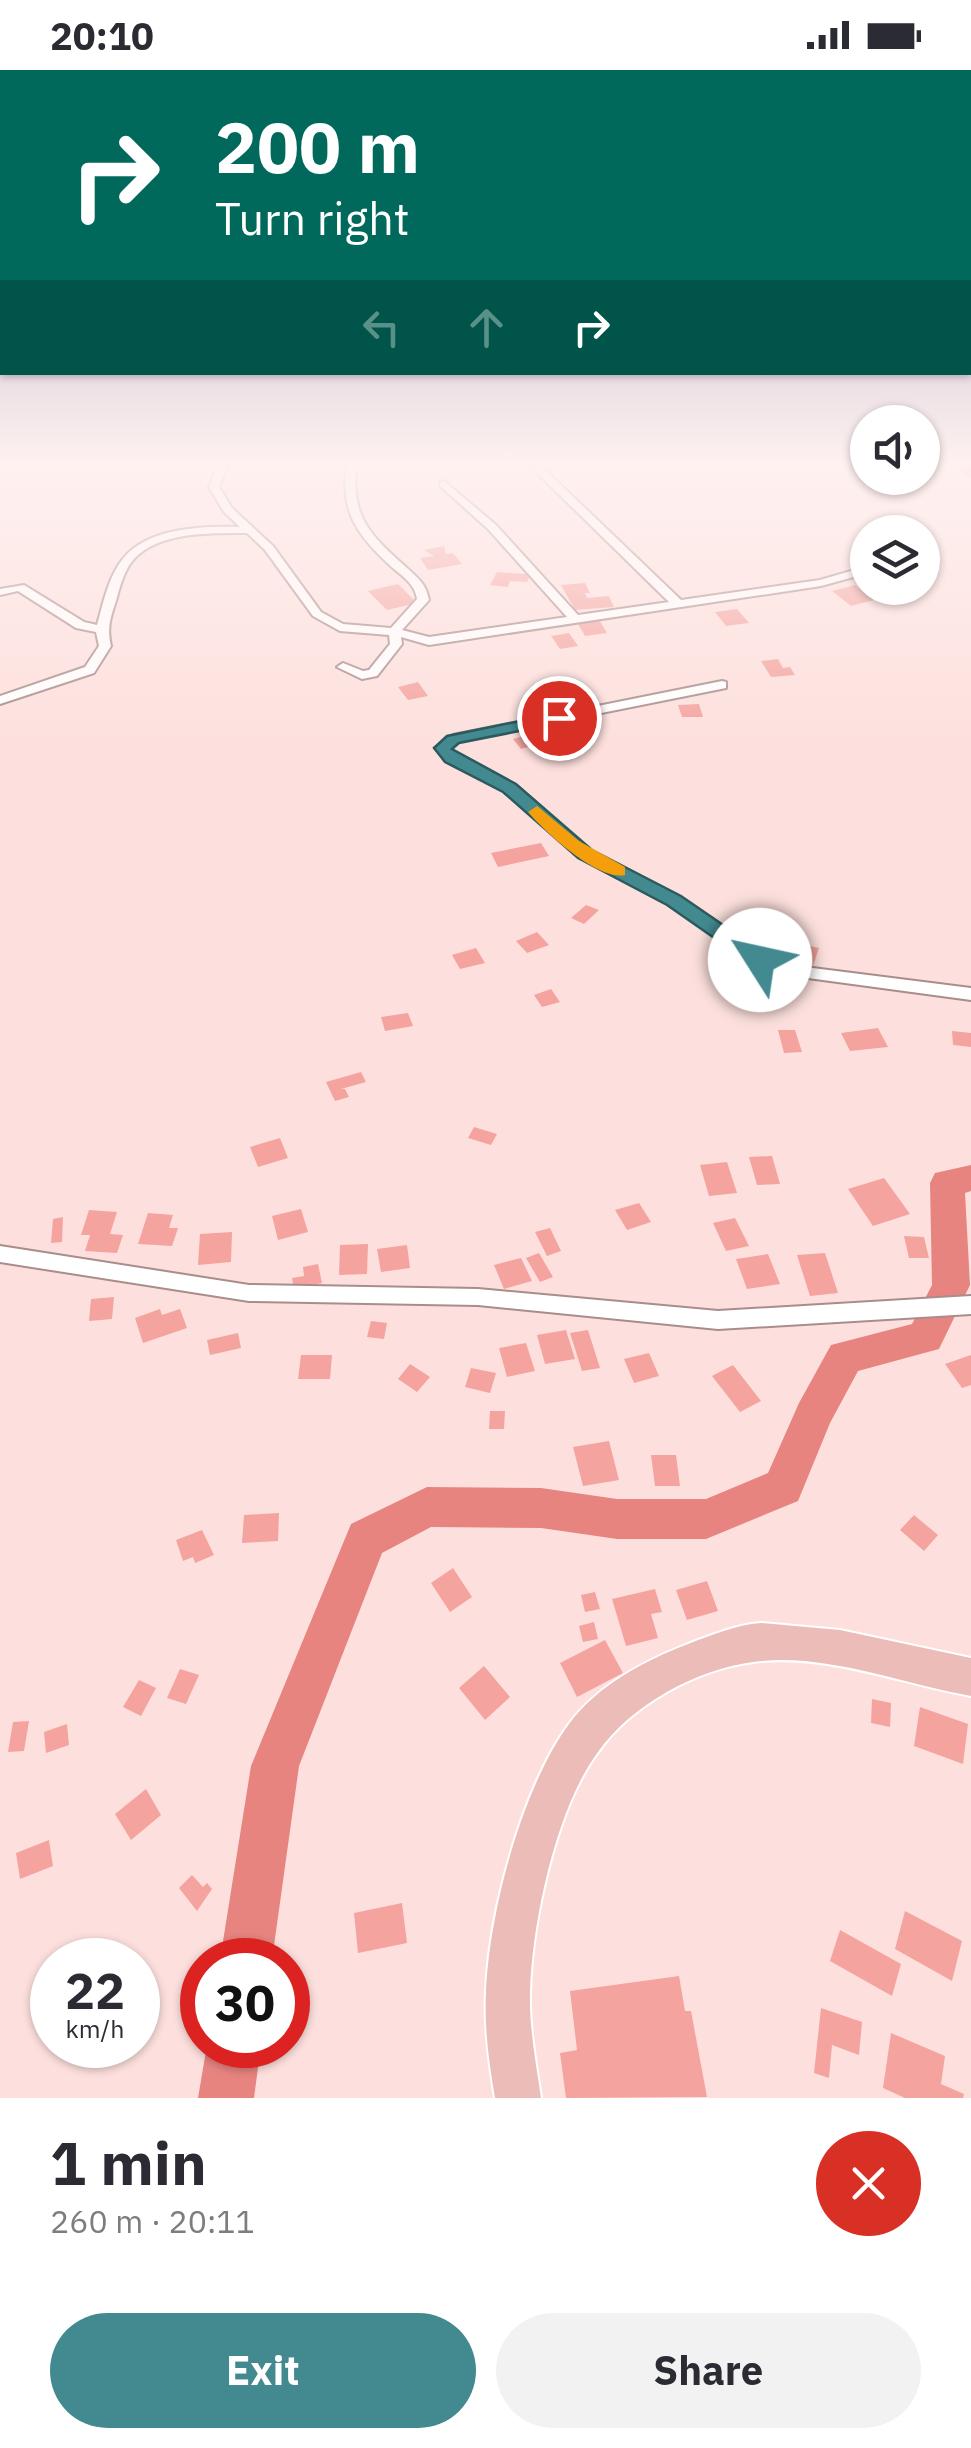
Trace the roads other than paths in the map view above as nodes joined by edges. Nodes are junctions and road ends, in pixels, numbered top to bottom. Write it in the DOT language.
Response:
graph roads {
  1 [pos="128,560"];
  2 [pos="277,560"];
  3 [pos="390,560"];
  4 [pos="521,560"];
  5 [pos="632,560"];
  6 [pos="850,574"];
  7 [pos="0,592"];
  8 [pos="678,604"];
  9 [pos="573,616"];
  10 [pos="102,630"];
  11 [pos="394,632"];
  12 [pos="343,667"];
  13 [pos="722,685"];
  14 [pos="0,700"];
  15 [pos="971,994"];
  16 [pos="0,1254"];
  17 [pos="971,1305"];
  18 [pos="971,1677"];
  19 [pos="518,2098"];
  1 -- 10 [label="street"];
  2 -- 11 [label="street"];
  3 -- 11 [label="street"];
  4 -- 9 [label="street"];
  5 -- 8 [label="street"];
  6 -- 8 [label="street"];
  7 -- 10 [label="street"];
  8 -- 9 [label="street"];
  9 -- 11 [label="street"];
  10 -- 14 [label="street"];
  11 -- 12 [label="street"];
  13 -- 15 [label="street"];
  16 -- 17 [label="street"];
  18 -- 19 [label="main road"];
}
